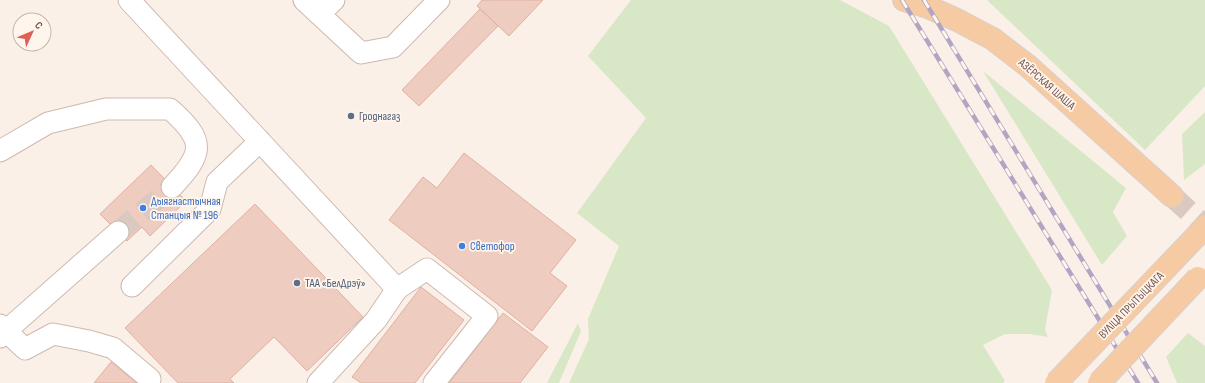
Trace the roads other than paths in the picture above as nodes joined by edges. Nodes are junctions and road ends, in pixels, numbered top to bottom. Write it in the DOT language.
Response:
graph roads {
  1 [pos="129,0"];
  2 [pos="304,0"];
  3 [pos="334,0"];
  4 [pos="439,0"];
  5 [pos="904,0"];
  6 [pos="320,14"];
  7 [pos="260,141"];
  8 [pos="0,151"];
  9 [pos="172,187"];
  10 [pos="1172,196"];
  11 [pos="1205,228"];
  12 [pos="118,232"];
  13 [pos="1203,275"];
  14 [pos="132,286"];
  15 [pos="397,289"];
  16 [pos="2,331"];
  17 [pos="150,379"];
  18 [pos="318,383"];
  19 [pos="434,383"];
  20 [pos="1056,383"];
  21 [pos="1099,383"];
  1 -- 7 [label="lane"];
  2 -- 6 [label="lane"];
  3 -- 6 [label="lane"];
  4 -- 6 [label="lane"];
  5 -- 10 [label="main road, АЗЁРСКАЯ ШАША"];
  7 -- 14 [label="lane"];
  7 -- 15 [label="lane"];
  8 -- 9 [label="lane"];
  11 -- 20 [label="main road, ВУЛІЦА ПРЫТЫЦКАГА, bridge"];
  12 -- 16 [label="lane"];
  13 -- 21 [label="main road, bridge"];
  15 -- 18 [label="lane"];
  15 -- 19 [label="lane"];
  16 -- 17 [label="lane"];
}
